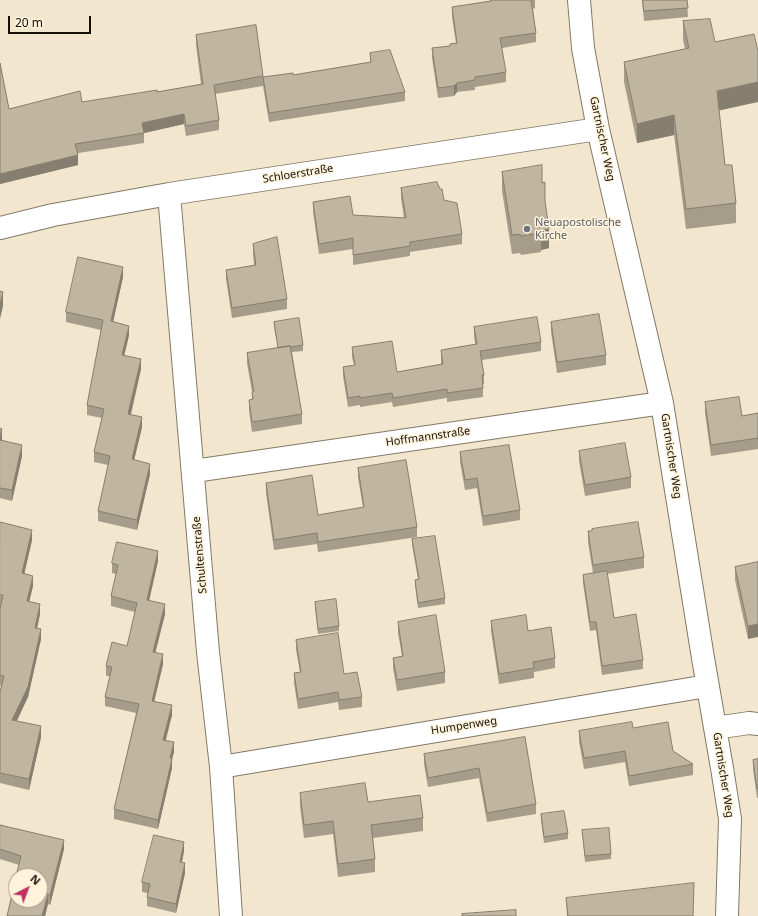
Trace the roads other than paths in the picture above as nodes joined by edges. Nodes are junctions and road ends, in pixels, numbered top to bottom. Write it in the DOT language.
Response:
graph roads {
  1 [pos="579,0"];
  2 [pos="598,129"];
  3 [pos="169,194"];
  4 [pos="0,228"];
  5 [pos="662,403"];
  6 [pos="194,471"];
  7 [pos="707,686"];
  8 [pos="758,724"];
  9 [pos="715,728"];
  10 [pos="221,767"];
  11 [pos="231,916"];
  12 [pos="727,916"];
  1 -- 2 [label="street, Gartnischer Weg"];
  2 -- 3 [label="street, Schloerstraße"];
  2 -- 5 [label="street, Gartnischer Weg"];
  3 -- 4 [label="street, Schloerstraße"];
  3 -- 6 [label="street, Schultenstraße"];
  5 -- 6 [label="street, Hoffmannstraße"];
  5 -- 7 [label="street, Gartnischer Weg"];
  6 -- 10 [label="street, Schultenstraße"];
  7 -- 9 [label="street, Gartnischer Weg"];
  7 -- 10 [label="street, Humpenweg"];
  8 -- 9 [label="street"];
  9 -- 12 [label="street, Gartnischer Weg"];
  10 -- 11 [label="street, Schultenstraße"];
}
